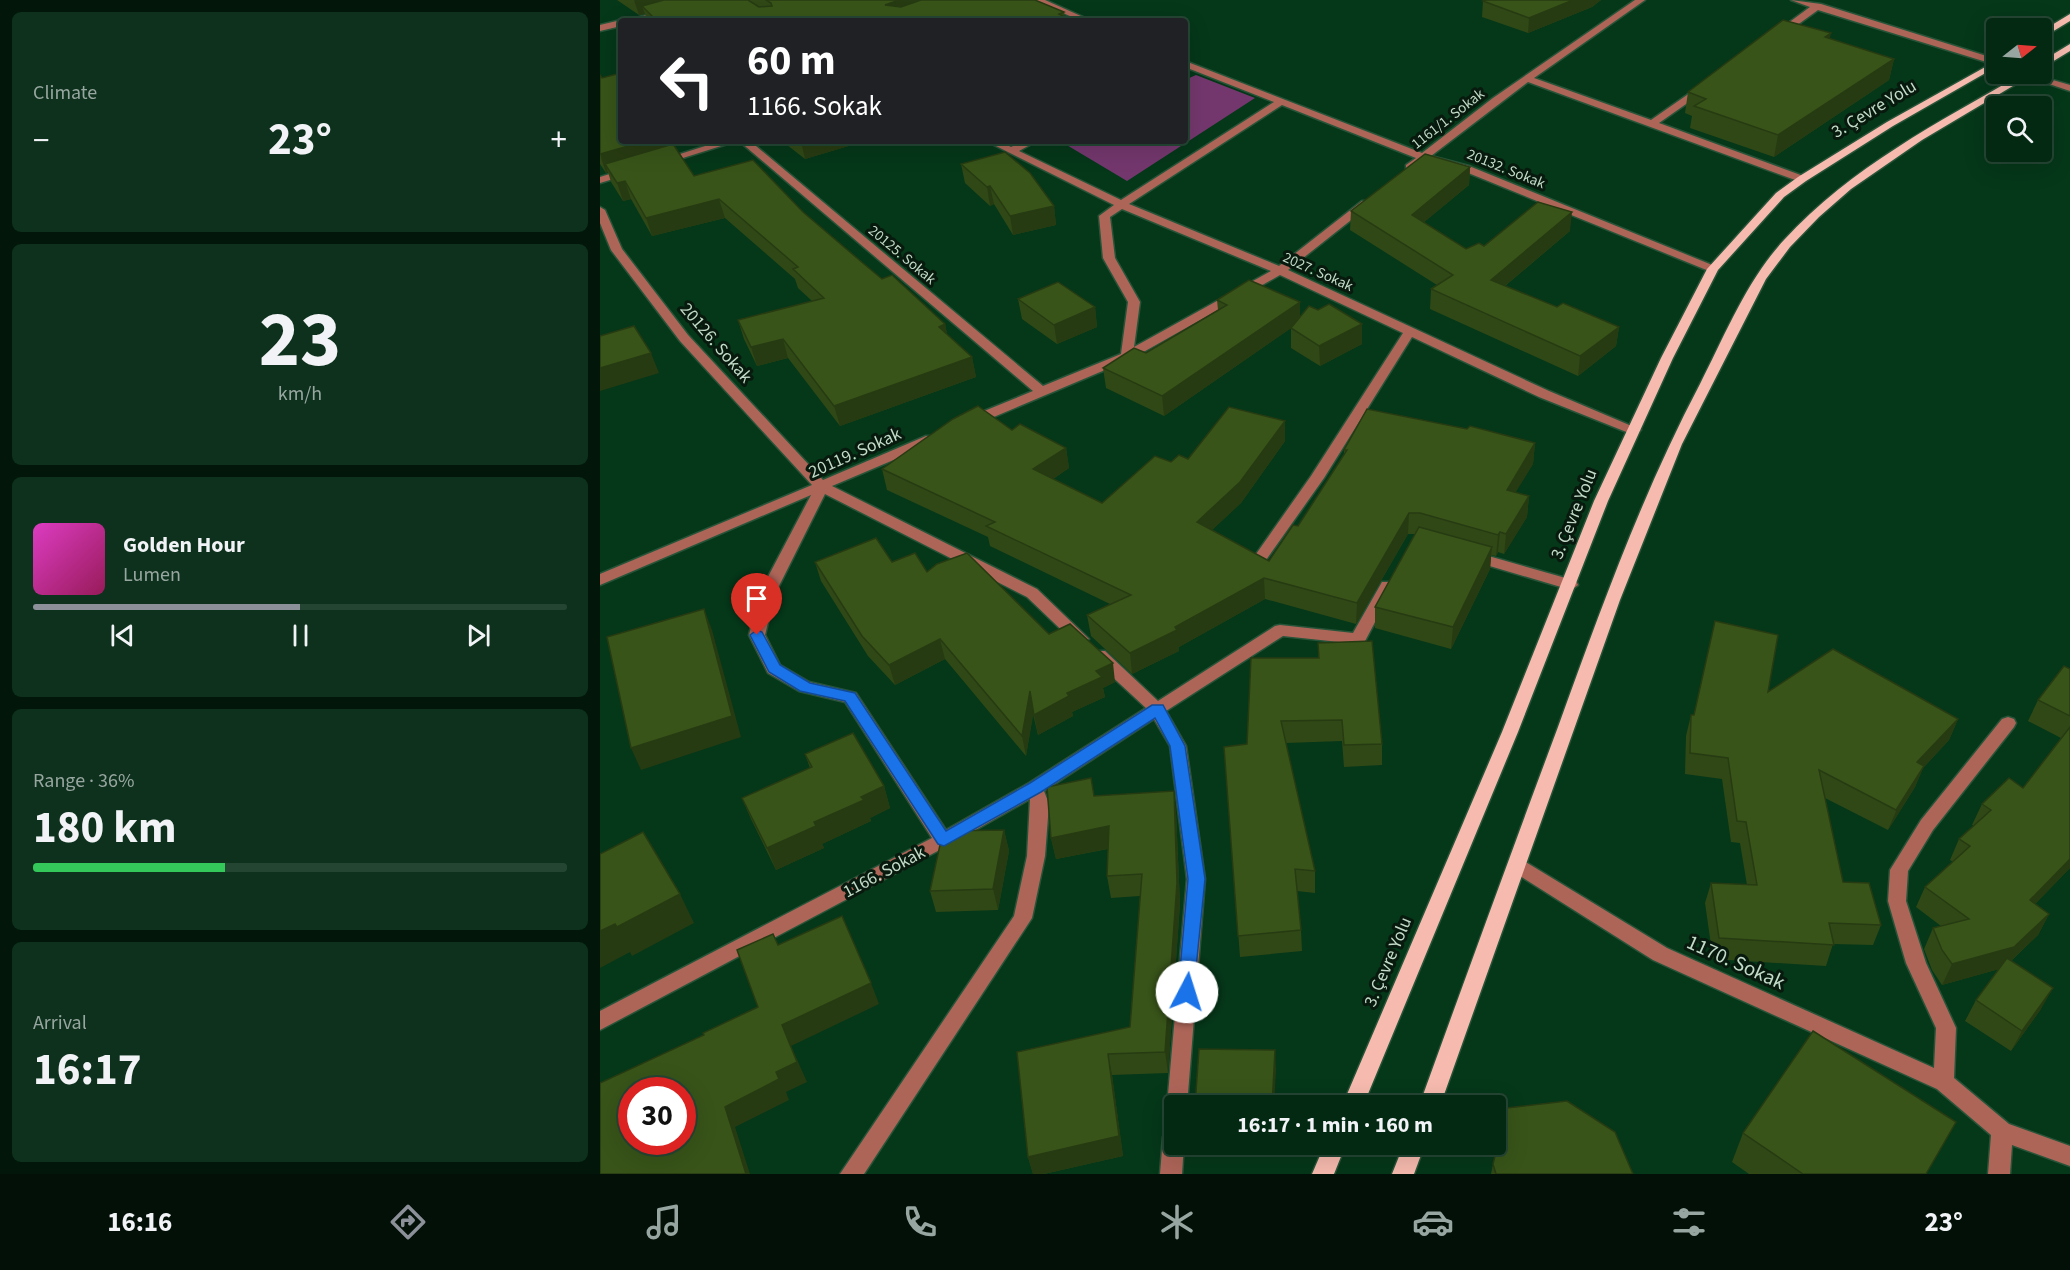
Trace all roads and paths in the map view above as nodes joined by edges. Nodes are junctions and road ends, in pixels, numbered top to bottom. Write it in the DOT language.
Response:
graph roads {
  1 [pos="1038,0"];
  2 [pos="1641,0"];
  3 [pos="1795,0"];
  4 [pos="1818,6"];
  5 [pos="673,10"];
  6 [pos="2070,17"];
  7 [pos="642,18"];
  8 [pos="1081,18"];
  9 [pos="618,24"];
  10 [pos="600,28"];
  11 [pos="2052,29"];
  12 [pos="1772,39"];
  13 [pos="2070,47"];
  14 [pos="2052,59"];
  15 [pos="1986,60"];
  16 [pos="1188,67"];
  17 [pos="1986,69"];
  18 [pos="1716,78"];
  19 [pos="1529,79"];
  20 [pos="2052,82"];
  21 [pos="2010,84"];
  22 [pos="2070,88"];
  23 [pos="1280,102"];
  24 [pos="1652,124"];
  25 [pos="722,144"];
  26 [pos="748,144"];
  27 [pos="997,144"];
  28 [pos="1026,144"];
  29 [pos="1011,151"];
  30 [pos="1423,157"];
  31 [pos="1405,171"];
  32 [pos="1802,179"];
  33 [pos="600,180"];
  34 [pos="1378,192"];
  35 [pos="1122,205"];
  36 [pos="600,210"];
  37 [pos="1713,269"];
  38 [pos="1280,271"];
  39 [pos="1411,330"];
  40 [pos="1127,356"];
  41 [pos="1041,391"];
  42 [pos="964,425"];
  43 [pos="1634,430"];
  44 [pos="943,434"];
  45 [pos="822,487"];
  46 [pos="1456,552"];
  47 [pos="1261,557"];
  48 [pos="1397,568"];
  49 [pos="600,580"];
  50 [pos="1570,585"];
  51 [pos="1158,709"];
  52 [pos="2008,723"];
  53 [pos="1035,788"];
  54 [pos="944,840"];
  55 [pos="1518,866"];
  56 [pos="600,1021"];
  57 [pos="1944,1082"];
  58 [pos="1178,1095"];
  59 [pos="1357,1095"];
  60 [pos="1433,1095"];
  61 [pos="2002,1131"];
  62 [pos="1173,1155"];
  63 [pos="1331,1155"];
  64 [pos="1411,1155"];
  65 [pos="2070,1156"];
  66 [pos="851,1174"];
  67 [pos="1171,1174"];
  68 [pos="1323,1174"];
  69 [pos="1403,1174"];
  70 [pos="1999,1174"];
  1 -- 8 [label="street"];
  2 -- 19 [label="street, 1161/1. Sokak"];
  3 -- 4 [label="street"];
  4 -- 12 [label="street"];
  4 -- 15 [label="street"];
  5 -- 7 [label="street"];
  6 -- 11 [label="main road"];
  9 -- 10 [label="street"];
  13 -- 14 [label="main road"];
  16 -- 23 [label="street, 20132. Sokak"];
  17 -- 32 [label="main road, 3. Çevre Yolu"];
  18 -- 24 [label="street"];
  19 -- 24 [label="street"];
  19 -- 30 [label="street, 1161/1. Sokak"];
  20 -- 22 [label="street"];
  21 -- 55 [label="main road"];
  23 -- 30 [label="street, 20132. Sokak"];
  23 -- 35 [label="street"];
  24 -- 32 [label="street"];
  25 -- 33 [label="street"];
  26 -- 41 [label="street, 20125. Sokak"];
  27 -- 29 [label="street, 2027. Sokak"];
  28 -- 29 [label="street"];
  29 -- 35 [label="street, 2027. Sokak"];
  30 -- 31 [label="street, 1161/1. Sokak"];
  30 -- 37 [label="street, 20132. Sokak"];
  32 -- 37 [label="main road, 3. Çevre Yolu"];
  34 -- 38 [label="street"];
  35 -- 38 [label="street, 2027. Sokak"];
  35 -- 40 [label="street"];
  36 -- 45 [label="street, 20126. Sokak"];
  37 -- 43 [label="main road, 3. Çevre Yolu"];
  38 -- 39 [label="street, 2027. Sokak"];
  38 -- 40 [label="street"];
  39 -- 43 [label="street, 2027. Sokak"];
  39 -- 47 [label="street"];
  40 -- 41 [label="street"];
  41 -- 42 [label="street"];
  43 -- 50 [label="main road, 3. Çevre Yolu"];
  44 -- 45 [label="street, 20119. Sokak"];
  45 -- 49 [label="street, 20119. Sokak"];
  45 -- 51 [label="street"];
  45 -- 54 [label="street"];
  46 -- 50 [label="street"];
  48 -- 51 [label="street, 1166. Sokak"];
  50 -- 59 [label="main road, 3. Çevre Yolu"];
  51 -- 53 [label="street, 1166. Sokak"];
  51 -- 58 [label="street"];
  52 -- 57 [label="street"];
  53 -- 54 [label="street, 1166. Sokak"];
  53 -- 66 [label="street"];
  54 -- 56 [label="street, 1166. Sokak"];
  55 -- 57 [label="street, 1170. Sokak"];
  55 -- 60 [label="main road"];
  57 -- 61 [label="street, 1170. Sokak"];
  61 -- 65 [label="street"];
  61 -- 70 [label="street"];
  62 -- 67 [label="street"];
  63 -- 68 [label="main road"];
  64 -- 69 [label="main road"];
}
